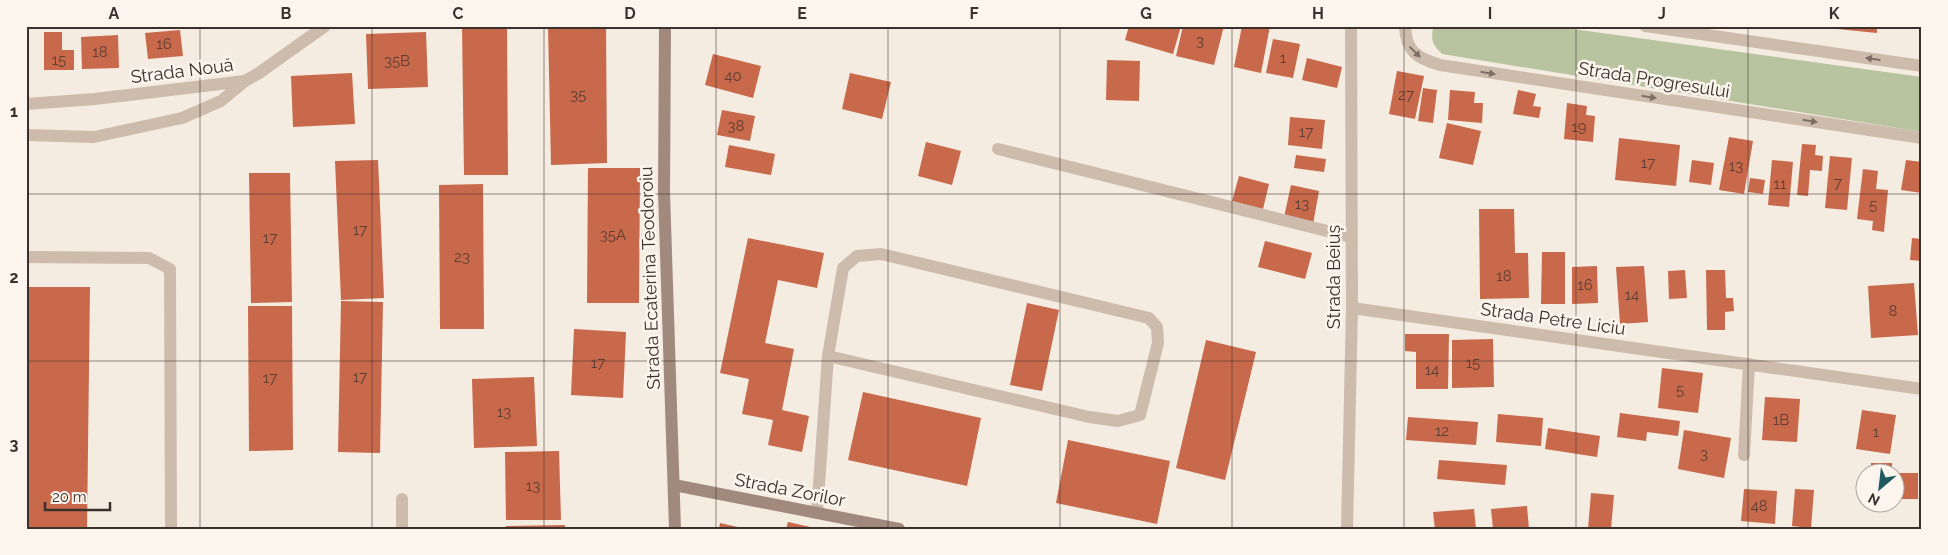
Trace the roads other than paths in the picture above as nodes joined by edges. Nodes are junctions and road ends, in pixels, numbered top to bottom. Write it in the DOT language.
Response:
graph roads {
  1 [pos="324,26"];
  2 [pos="665,26"];
  3 [pos="1351,26"];
  4 [pos="1405,26"];
  5 [pos="1645,26"];
  6 [pos="1922,66"];
  7 [pos="245,81"];
  8 [pos="26,104"];
  9 [pos="26,135"];
  10 [pos="1922,138"];
  11 [pos="998,149"];
  12 [pos="1351,237"];
  13 [pos="26,257"];
  14 [pos="1352,308"];
  15 [pos="828,356"];
  16 [pos="1749,364"];
  17 [pos="1922,389"];
  18 [pos="1744,455"];
  19 [pos="674,485"];
  20 [pos="402,499"];
  21 [pos="817,513"];
  22 [pos="171,529"];
  23 [pos="402,529"];
  24 [pos="675,529"];
  25 [pos="899,529"];
  26 [pos="1348,529"];
  1 -- 7 [label="street, Strada Nouă"];
  2 -- 19 [label="main road, Strada Ecaterina Teodoroiu"];
  3 -- 12 [label="street, Strada Beiuș"];
  4 -- 10 [label="street, Strada Progresului, one-way"];
  6 -- 5 [label="street, one-way"];
  7 -- 8 [label="street, Strada Nouă"];
  7 -- 9 [label="street"];
  11 -- 12 [label="street"];
  12 -- 14 [label="street, Strada Beiuș"];
  13 -- 22 [label="street"];
  14 -- 16 [label="street, Strada Petre Liciu"];
  14 -- 26 [label="street, Strada Beiuș"];
  15 -- 15 [label="street"];
  15 -- 21 [label="street"];
  16 -- 17 [label="street, Strada Petre Liciu"];
  16 -- 18 [label="street"];
  19 -- 21 [label="main road, Strada Zorilor"];
  19 -- 24 [label="main road, Strada Ecaterina Teodoroiu"];
  20 -- 23 [label="street"];
  21 -- 25 [label="main road, Strada Zorilor"];
}
